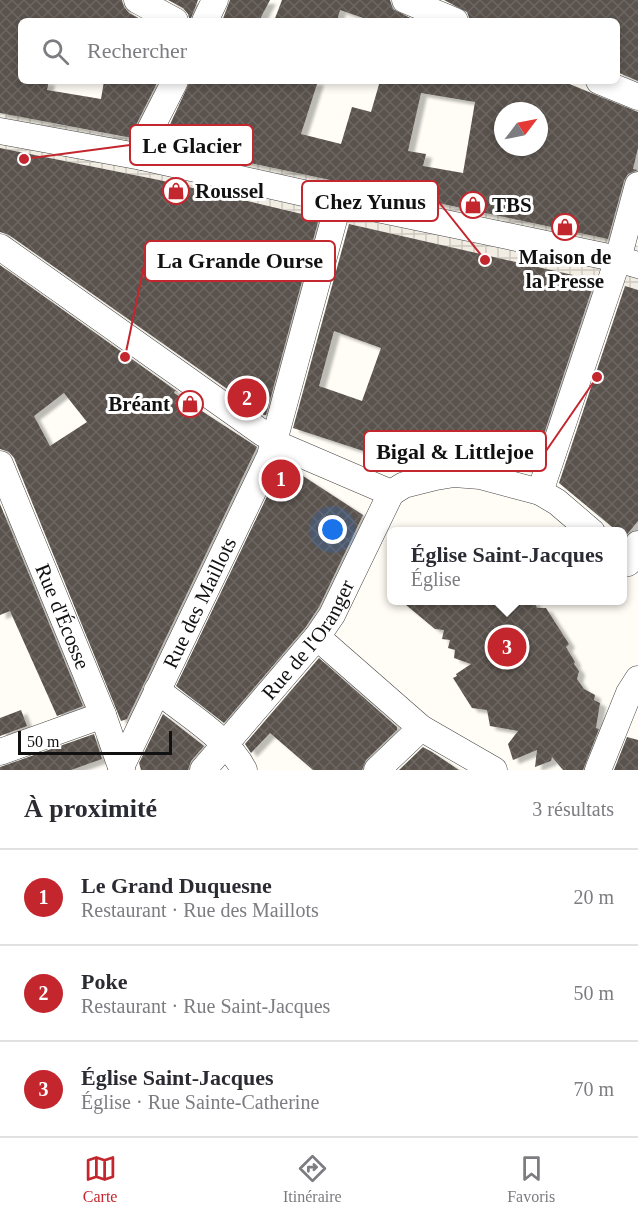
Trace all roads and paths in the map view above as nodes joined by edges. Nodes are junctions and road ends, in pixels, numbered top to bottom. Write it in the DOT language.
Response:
graph roads {
  1 [pos="137,0"];
  2 [pos="215,0"];
  3 [pos="405,0"];
  4 [pos="170,18"];
  5 [pos="206,18"];
  6 [pos="448,18"];
  7 [pos="173,84"];
  8 [pos="606,84"];
  9 [pos="638,98"];
  10 [pos="0,131"];
  11 [pos="142,157"];
  12 [pos="638,185"];
  13 [pos="339,201"];
  14 [pos="0,247"];
  15 [pos="628,262"];
  16 [pos="274,438"];
  17 [pos="1,471"];
  18 [pos="540,492"];
  19 [pos="391,493"];
  20 [pos="587,527"];
  21 [pos="317,637"];
  22 [pos="157,690"];
  23 [pos="635,690"];
  24 [pos="103,715"];
  25 [pos="421,728"];
  26 [pos="225,744"];
  27 [pos="0,752"];
  28 [pos="121,768"];
  29 [pos="203,770"];
  30 [pos="244,770"];
  31 [pos="377,770"];
  32 [pos="494,770"];
  33 [pos="598,770"];
  1 -- 4 [label="street"];
  2 -- 5 [label="street"];
  3 -- 6 [label="street"];
  7 -- 11 [label="street"];
  8 -- 9 [label="street"];
  10 -- 11 [label="street"];
  11 -- 13 [label="street"];
  12 -- 15 [label="street"];
  13 -- 15 [label="street"];
  13 -- 16 [label="street, Rue des Maillots"];
  14 -- 16 [label="street"];
  15 -- 18 [label="street"];
  16 -- 19 [label="street"];
  16 -- 22 [label="street, Rue des Maillots"];
  17 -- 24 [label="street, Rue d'Écosse"];
  18 -- 19 [label="street"];
  18 -- 20 [label="street"];
  19 -- 21 [label="street, Rue de l'Oranger"];
  21 -- 25 [label="street"];
  21 -- 26 [label="street, Rue de l'Oranger"];
  22 -- 26 [label="street"];
  22 -- 28 [label="street, Rue des Maillots"];
  23 -- 33 [label="street"];
  24 -- 27 [label="street"];
  24 -- 28 [label="street, Rue d'Écosse"];
  25 -- 31 [label="street"];
  25 -- 32 [label="street"];
  26 -- 29 [label="street, Rue de l'Oranger"];
  26 -- 30 [label="street"];
}
